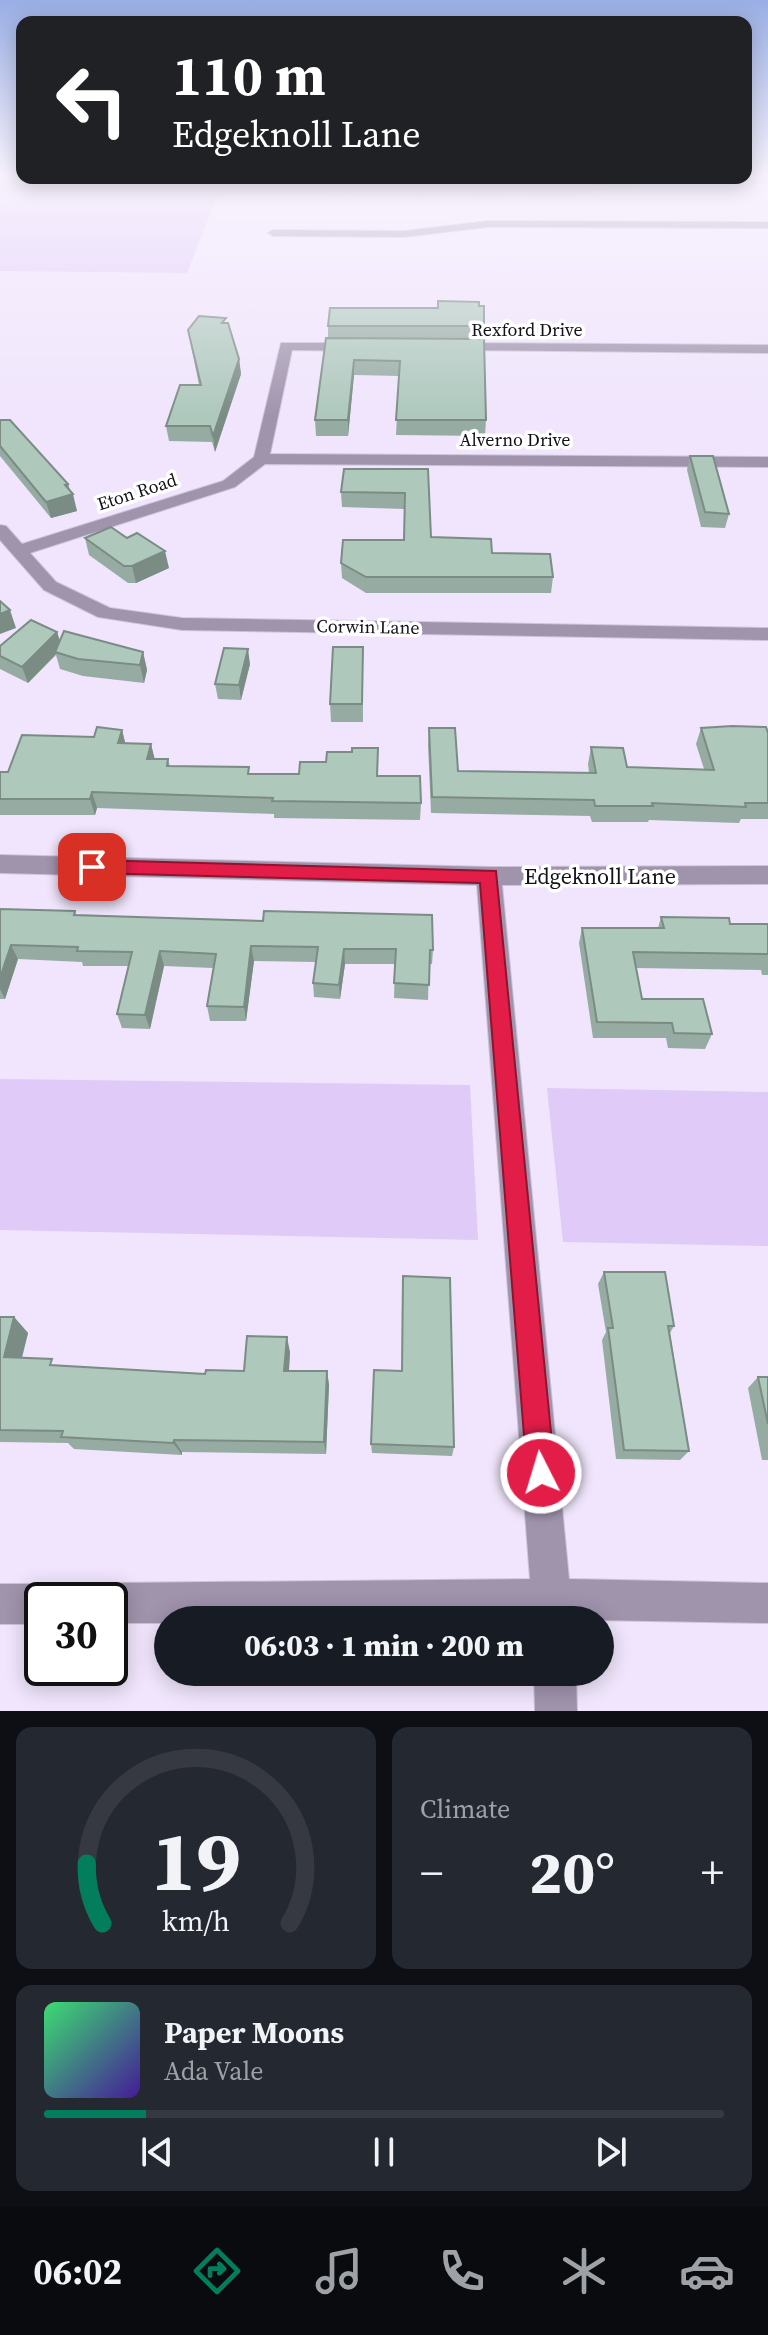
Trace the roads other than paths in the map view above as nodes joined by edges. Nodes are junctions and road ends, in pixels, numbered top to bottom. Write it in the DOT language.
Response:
graph roads {
  1 [pos="380,347"];
  2 [pos="442,347"];
  3 [pos="768,349"];
  4 [pos="261,459"];
  5 [pos="768,462"];
  6 [pos="0,530"];
  7 [pos="17,551"];
  8 [pos="768,634"];
  9 [pos="0,864"];
  10 [pos="768,875"];
  11 [pos="489,876"];
  12 [pos="128,1603"];
  13 [pos="768,1603"];
  14 [pos="0,1604"];
  15 [pos="24,1604"];
  16 [pos="300,1606"];
  17 [pos="553,1606"];
  18 [pos="614,1608"];
  19 [pos="555,1686"];
  20 [pos="556,1711"];
  1 -- 4 [label="street"];
  2 -- 3 [label="street, Rexford Drive"];
  4 -- 5 [label="street, Alverno Drive"];
  4 -- 7 [label="street, Eton Road"];
  6 -- 7 [label="street, Corwin Lane"];
  7 -- 8 [label="street, Corwin Lane"];
  9 -- 11 [label="street, Edgeknoll Lane"];
  10 -- 11 [label="street, Edgeknoll Lane"];
  11 -- 17 [label="street"];
  12 -- 16 [label="street"];
  13 -- 18 [label="street"];
  14 -- 15 [label="street"];
  19 -- 20 [label="street"];
}
